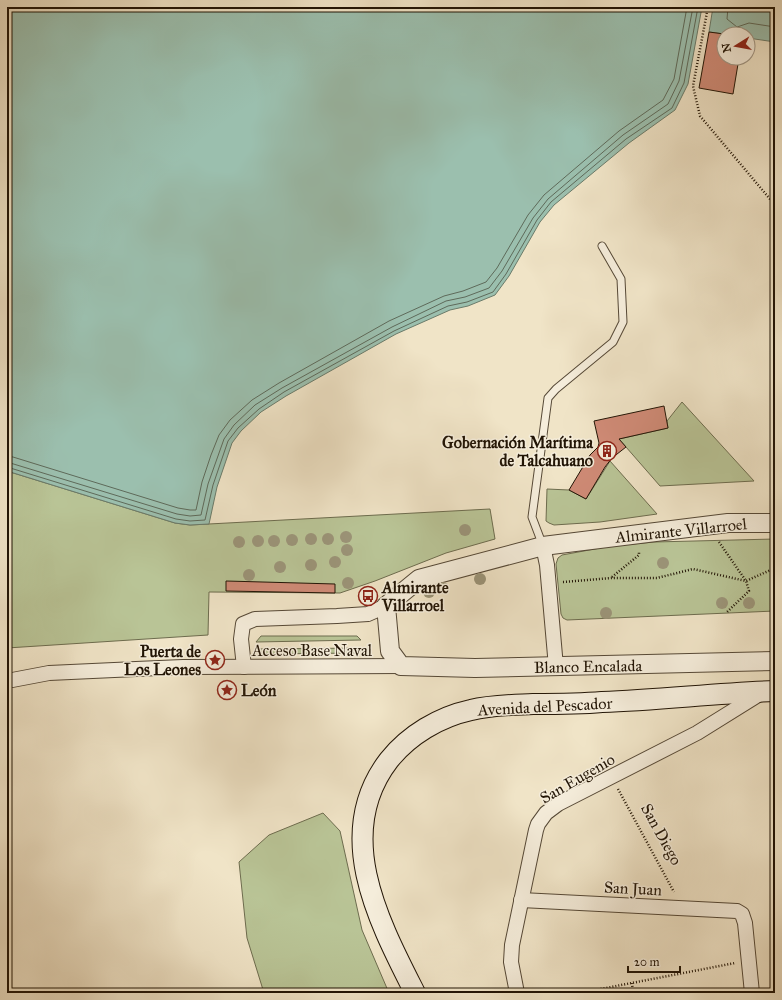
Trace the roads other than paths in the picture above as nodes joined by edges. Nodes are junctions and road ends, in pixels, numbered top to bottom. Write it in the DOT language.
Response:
graph roads {
  1 [pos="602,246"];
  2 [pos="775,523"];
  3 [pos="543,546"];
  4 [pos="386,606"];
  5 [pos="775,661"];
  6 [pos="401,666"];
  7 [pos="244,667"];
  8 [pos="556,667"];
  9 [pos="7,681"];
  10 [pos="770,691"];
  11 [pos="521,900"];
  12 [pos="415,993"];
  13 [pos="516,993"];
  14 [pos="752,993"];
  1 -- 3 [label="lane"];
  2 -- 3 [label="street, Almirante Villarroel"];
  3 -- 4 [label="street, Almirante Villarroel"];
  3 -- 8 [label="street"];
  4 -- 6 [label="street"];
  4 -- 7 [label="street, Acceso Base Naval"];
  5 -- 8 [label="street, Blanco Encalada"];
  6 -- 7 [label="street, Acceso Base Naval"];
  6 -- 8 [label="street, Blanco Encalada"];
  7 -- 9 [label="street"];
  10 -- 11 [label="street, San Eugenio"];
  10 -- 12 [label="main road, Avenida del Pescador"];
  11 -- 13 [label="street, San Eugenio"];
  11 -- 14 [label="street, San Juan"];
}
